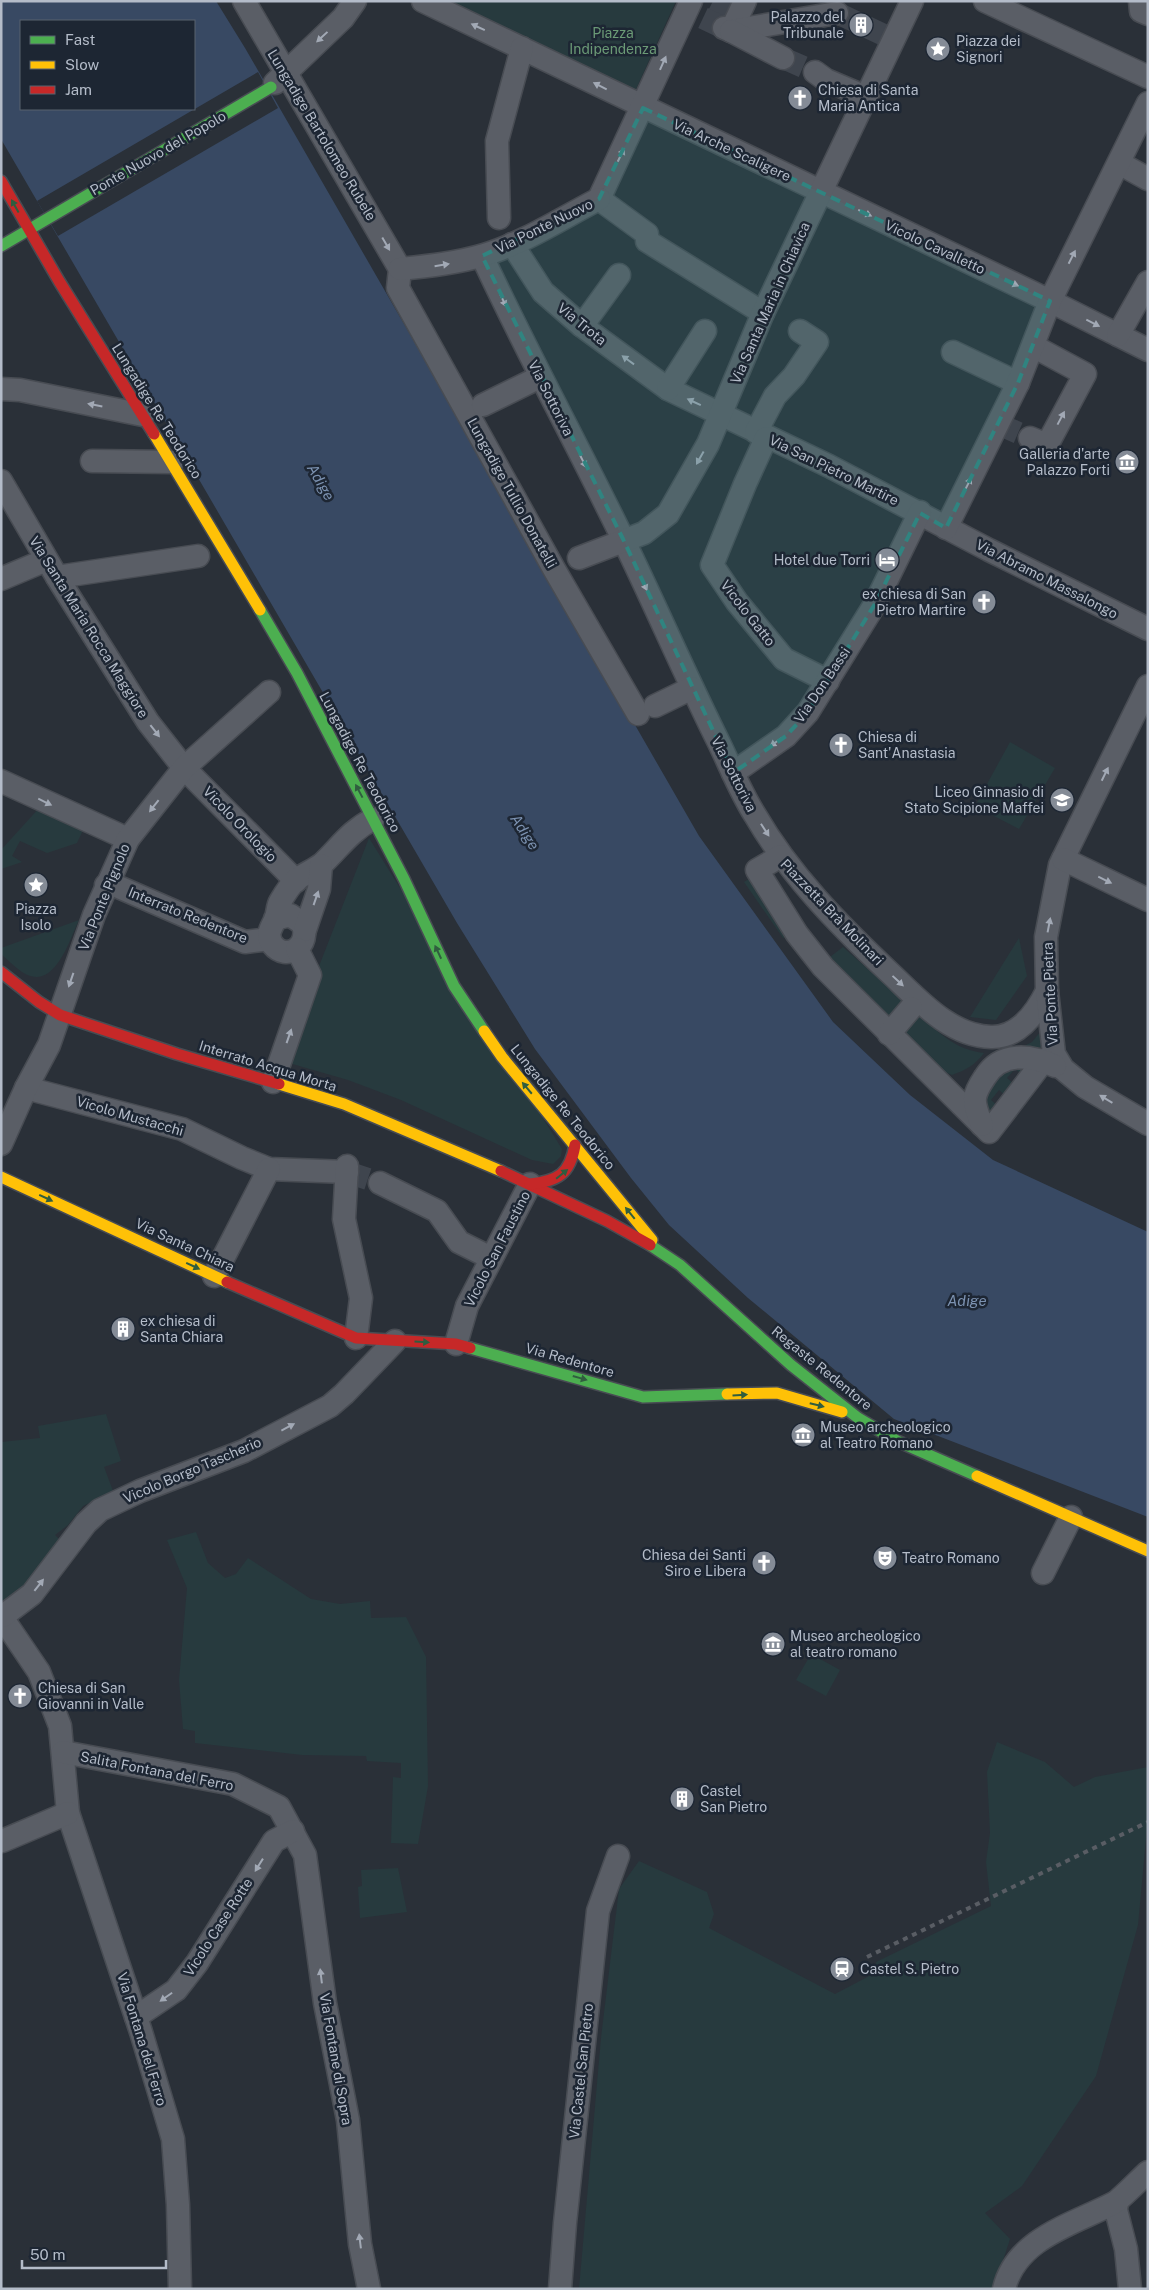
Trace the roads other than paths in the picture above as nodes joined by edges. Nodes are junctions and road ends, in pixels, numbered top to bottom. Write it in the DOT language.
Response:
graph roads {
  1 [pos="244,1"];
  2 [pos="354,1"];
  3 [pos="423,1"];
  4 [pos="814,1"];
  5 [pos="912,1"];
  6 [pos="1140,1"];
  7 [pos="1000,7"];
  8 [pos="694,10"];
  9 [pos="1148,14"];
  10 [pos="734,17"];
  11 [pos="522,48"];
  12 [pos="783,58"];
  13 [pos="815,72"];
  14 [pos="1148,77"];
  15 [pos="278,80"];
  16 [pos="866,97"];
  17 [pos="1148,103"];
  18 [pos="643,108"];
  19 [pos="1119,164"];
  20 [pos="1148,179"];
  21 [pos="1,181"];
  22 [pos="821,192"];
  23 [pos="599,199"];
  24 [pos="63,209"];
  25 [pos="499,218"];
  26 [pos="29,230"];
  27 [pos="512,244"];
  28 [pos="1,246"];
  29 [pos="1,250"];
  30 [pos="482,256"];
  31 [pos="400,269"];
  32 [pos="54,271"];
  33 [pos="619,275"];
  34 [pos="1148,282"];
  35 [pos="1050,301"];
  36 [pos="763,313"];
  37 [pos="582,326"];
  38 [pos="705,331"];
  39 [pos="800,331"];
  40 [pos="1118,335"];
  41 [pos="1033,346"];
  42 [pos="1148,350"];
  43 [pos="953,352"];
  44 [pos="540,377"];
  45 [pos="1018,383"];
  46 [pos="1,389"];
  47 [pos="668,389"];
  48 [pos="483,405"];
  49 [pos="721,414"];
  50 [pos="143,415"];
  51 [pos="761,435"];
  52 [pos="1030,438"];
  53 [pos="92,461"];
  54 [pos="172,462"];
  55 [pos="1,482"];
  56 [pos="920,512"];
  57 [pos="946,528"];
  58 [pos="623,539"];
  59 [pos="198,556"];
  60 [pos="578,558"];
  61 [pos="52,569"];
  62 [pos="1,579"];
  63 [pos="1148,629"];
  64 [pos="828,681"];
  65 [pos="1148,686"];
  66 [pos="692,688"];
  67 [pos="269,692"];
  68 [pos="184,768"];
  69 [pos="733,773"];
  70 [pos="1,781"];
  71 [pos="373,819"];
  72 [pos="128,839"];
  73 [pos="781,856"];
  74 [pos="1063,859"];
  75 [pos="321,865"];
  76 [pos="296,880"];
  77 [pos="106,885"];
  78 [pos="1148,900"];
  79 [pos="272,929"];
  80 [pos="301,939"];
  81 [pos="1,972"];
  82 [pos="1048,991"];
  83 [pos="911,1008"];
  84 [pos="60,1016"];
  85 [pos="890,1034"];
  86 [pos="1001,1060"];
  87 [pos="1053,1065"];
  88 [pos="931,1074"];
  89 [pos="273,1082"];
  90 [pos="26,1088"];
  91 [pos="1148,1124"];
  92 [pos="982,1126"];
  93 [pos="1,1144"];
  94 [pos="575,1145"];
  95 [pos="269,1169"];
  96 [pos="1,1177"];
  97 [pos="380,1183"];
  98 [pos="530,1184"];
  99 [pos="661,1251"];
  100 [pos="491,1258"];
  101 [pos="214,1276"];
  102 [pos="356,1338"];
  103 [pos="395,1340"];
  104 [pos="456,1344"];
  105 [pos="796,1379"];
  106 [pos="777,1393"];
  107 [pos="858,1418"];
  108 [pos="1071,1517"];
  109 [pos="1148,1551"];
  110 [pos="1043,1573"];
  111 [pos="2,1616"];
  112 [pos="63,1752"];
  113 [pos="67,1804"];
  114 [pos="292,1832"];
  115 [pos="2,1841"];
  116 [pos="618,1856"];
  117 [pos="136,2017"];
  118 [pos="1148,2172"];
  119 [pos="1117,2202"];
  120 [pos="180,2289"];
  121 [pos="369,2289"];
  122 [pos="560,2289"];
  123 [pos="1004,2289"];
  124 [pos="1130,2289"];
  1 -- 15 [label="street, Lungadige Bartolomeo Rubele"];
  2 -- 15 [label="street, one-way"];
  11 -- 3 [label="street, Via Arche Scaligere, one-way"];
  4 -- 10 [label="street"];
  5 -- 16 [label="street, Via Santa Maria in Chiavica"];
  6 -- 9 [label="street"];
  7 -- 14 [label="street"];
  18 -- 8 [label="street, one-way"];
  10 -- 12 [label="street"];
  18 -- 11 [label="street, Via Arche Scaligere, one-way"];
  11 -- 25 [label="street"];
  13 -- 16 [label="street"];
  15 -- 24 [label="main road, Ponte Nuovo del Popolo"];
  15 -- 31 [label="street, Lungadige Bartolomeo Rubele, one-way"];
  16 -- 22 [label="street, Via Santa Maria in Chiavica"];
  17 -- 19 [label="street"];
  18 -- 22 [label="street, Via Arche Scaligere"];
  23 -- 18 [label="street, one-way"];
  19 -- 20 [label="street"];
  35 -- 19 [label="street, one-way"];
  26 -- 21 [label="main road, Lungadige Re Teodorico, one-way"];
  22 -- 35 [label="street, Vicolo Cavalletto, one-way"];
  22 -- 36 [label="street, Via Santa Maria in Chiavica"];
  23 -- 27 [label="street, Via Ponte Nuovo"];
  23 -- 36 [label="street"];
  24 -- 26 [label="main road, Ponte Nuovo del Popolo"];
  24 -- 32 [label="main road, Lungadige Re Teodorico"];
  26 -- 28 [label="main road, Ponte Nuovo del Popolo"];
  26 -- 32 [label="main road, Lungadige Re Teodorico"];
  27 -- 30 [label="street, Via Ponte Nuovo"];
  27 -- 37 [label="street, Via Trota"];
  29 -- 32 [label="main road"];
  31 -- 30 [label="street, Via Ponte Nuovo, one-way"];
  30 -- 44 [label="street, Via Sottoriva, one-way"];
  31 -- 66 [label="street, Lungadige Tullio Donatelli"];
  32 -- 50 [label="main road, Lungadige Re Teodorico"];
  33 -- 37 [label="street"];
  34 -- 40 [label="street"];
  35 -- 40 [label="street, Vicolo Cavalletto, one-way"];
  35 -- 41 [label="street"];
  36 -- 49 [label="street, Via Santa Maria in Chiavica"];
  47 -- 37 [label="street, Via Trota, one-way"];
  38 -- 47 [label="street"];
  39 -- 51 [label="street"];
  40 -- 42 [label="street, Vicolo Cavalletto"];
  41 -- 45 [label="street"];
  52 -- 41 [label="street, one-way"];
  43 -- 45 [label="street"];
  44 -- 48 [label="street"];
  44 -- 58 [label="street, Via Sottoriva, one-way"];
  57 -- 45 [label="street, one-way"];
  50 -- 46 [label="street, one-way"];
  49 -- 47 [label="street, Via Trota, one-way"];
  49 -- 51 [label="street, Via San Pietro Martire"];
  49 -- 58 [label="street, Via Santa Maria in Chiavica, one-way"];
  50 -- 54 [label="main road, Lungadige Re Teodorico"];
  51 -- 56 [label="street, Via San Pietro Martire"];
  51 -- 64 [label="street, Vicolo Gatto"];
  53 -- 54 [label="street"];
  71 -- 54 [label="main road, Lungadige Re Teodorico, one-way"];
  55 -- 61 [label="street, Via Santa Maria Rocca Maggiore"];
  56 -- 57 [label="street, Via San Pietro Martire"];
  56 -- 64 [label="street, Via Don Bassi"];
  57 -- 63 [label="street, Via Abramo Massalongo"];
  58 -- 60 [label="street"];
  58 -- 66 [label="street, Via Sottoriva, one-way"];
  59 -- 61 [label="street"];
  61 -- 62 [label="street"];
  61 -- 68 [label="street, Via Santa Maria Rocca Maggiore, one-way"];
  64 -- 69 [label="street, Via Don Bassi, one-way"];
  74 -- 65 [label="street, Via Ponte Pietra, one-way"];
  66 -- 69 [label="street, Via Sottoriva"];
  67 -- 68 [label="street, Via Ponte Pignolo"];
  68 -- 72 [label="street, Via Ponte Pignolo, one-way"];
  68 -- 76 [label="street, Vicolo Orologio"];
  69 -- 73 [label="street, Via Sottoriva, one-way"];
  70 -- 72 [label="street, one-way"];
  71 -- 75 [label="street"];
  94 -- 71 [label="main road, Lungadige Re Teodorico, one-way"];
  72 -- 77 [label="street, Via Ponte Pignolo"];
  73 -- 82 [label="street, Piazzetta Brà Molinari, one-way"];
  73 -- 85 [label="street, Piazzetta Brà Molinari"];
  74 -- 78 [label="street, one-way"];
  82 -- 74 [label="street, Via Ponte Pietra, one-way"];
  75 -- 76 [label="street"];
  80 -- 75 [label="street, one-way"];
  76 -- 79 [label="street"];
  77 -- 79 [label="street, Interrato Redentore"];
  77 -- 84 [label="street, Via Ponte Pignolo, one-way"];
  79 -- 80 [label="street"];
  79 -- 80 [label="street"];
  89 -- 80 [label="street, one-way"];
  81 -- 84 [label="main road, Interrato Acqua Morta"];
  82 -- 87 [label="street, Via Ponte Pietra"];
  83 -- 85 [label="street"];
  84 -- 89 [label="main road, Interrato Acqua Morta"];
  84 -- 90 [label="street, Via Ponte Pignolo"];
  85 -- 88 [label="street, Piazzetta Brà Molinari"];
  86 -- 87 [label="street"];
  86 -- 88 [label="street, Piazzetta Brà Molinari"];
  86 -- 92 [label="street"];
  91 -- 87 [label="street, Via Ponte Pietra, one-way"];
  87 -- 92 [label="street"];
  88 -- 92 [label="street, Piazzetta Brà Molinari"];
  89 -- 98 [label="main road, Interrato Acqua Morta"];
  90 -- 93 [label="street, Via Ponte Pignolo"];
  90 -- 95 [label="street, Vicolo Mustacchi"];
  98 -- 94 [label="main road, one-way"];
  99 -- 94 [label="main road, Lungadige Re Teodorico, one-way"];
  95 -- 101 [label="street"];
  95 -- 102 [label="street, Vicolo Mustacchi"];
  96 -- 101 [label="main road, Via Santa Chiara, one-way"];
  97 -- 100 [label="street"];
  98 -- 99 [label="main road, Interrato Acqua Morta"];
  98 -- 100 [label="street, Vicolo San Faustino"];
  99 -- 105 [label="main road, Regaste Redentore"];
  100 -- 104 [label="street, Vicolo San Faustino"];
  101 -- 102 [label="main road, Via Santa Chiara"];
  102 -- 103 [label="main road, Via Redentore"];
  103 -- 104 [label="main road, Via Redentore, one-way"];
  111 -- 103 [label="street, Vicolo Borgo Tascherio, one-way"];
  104 -- 106 [label="main road, Via Redentore, one-way"];
  105 -- 106 [label="main road, Via Redentore"];
  105 -- 107 [label="main road, Regaste Redentore"];
  106 -- 107 [label="main road, Via Redentore, one-way"];
  107 -- 108 [label="main road, Regaste Redentore"];
  108 -- 109 [label="main road, Regaste Redentore"];
  108 -- 110 [label="street"];
  111 -- 112 [label="street, Via Fontana del Ferro"];
  112 -- 113 [label="street, Via Fontana del Ferro"];
  112 -- 114 [label="street, Salita Fontana del Ferro"];
  113 -- 115 [label="street"];
  113 -- 117 [label="street, Via Fontana del Ferro"];
  114 -- 117 [label="street, Vicolo Case Rotte, one-way"];
  121 -- 114 [label="street, Via Fontane di Sopra, one-way"];
  116 -- 122 [label="street, Via Castel San Pietro"];
  117 -- 120 [label="street, Via Fontana del Ferro"];
  118 -- 119 [label="street"];
  119 -- 123 [label="street"];
  119 -- 124 [label="street"];
}
